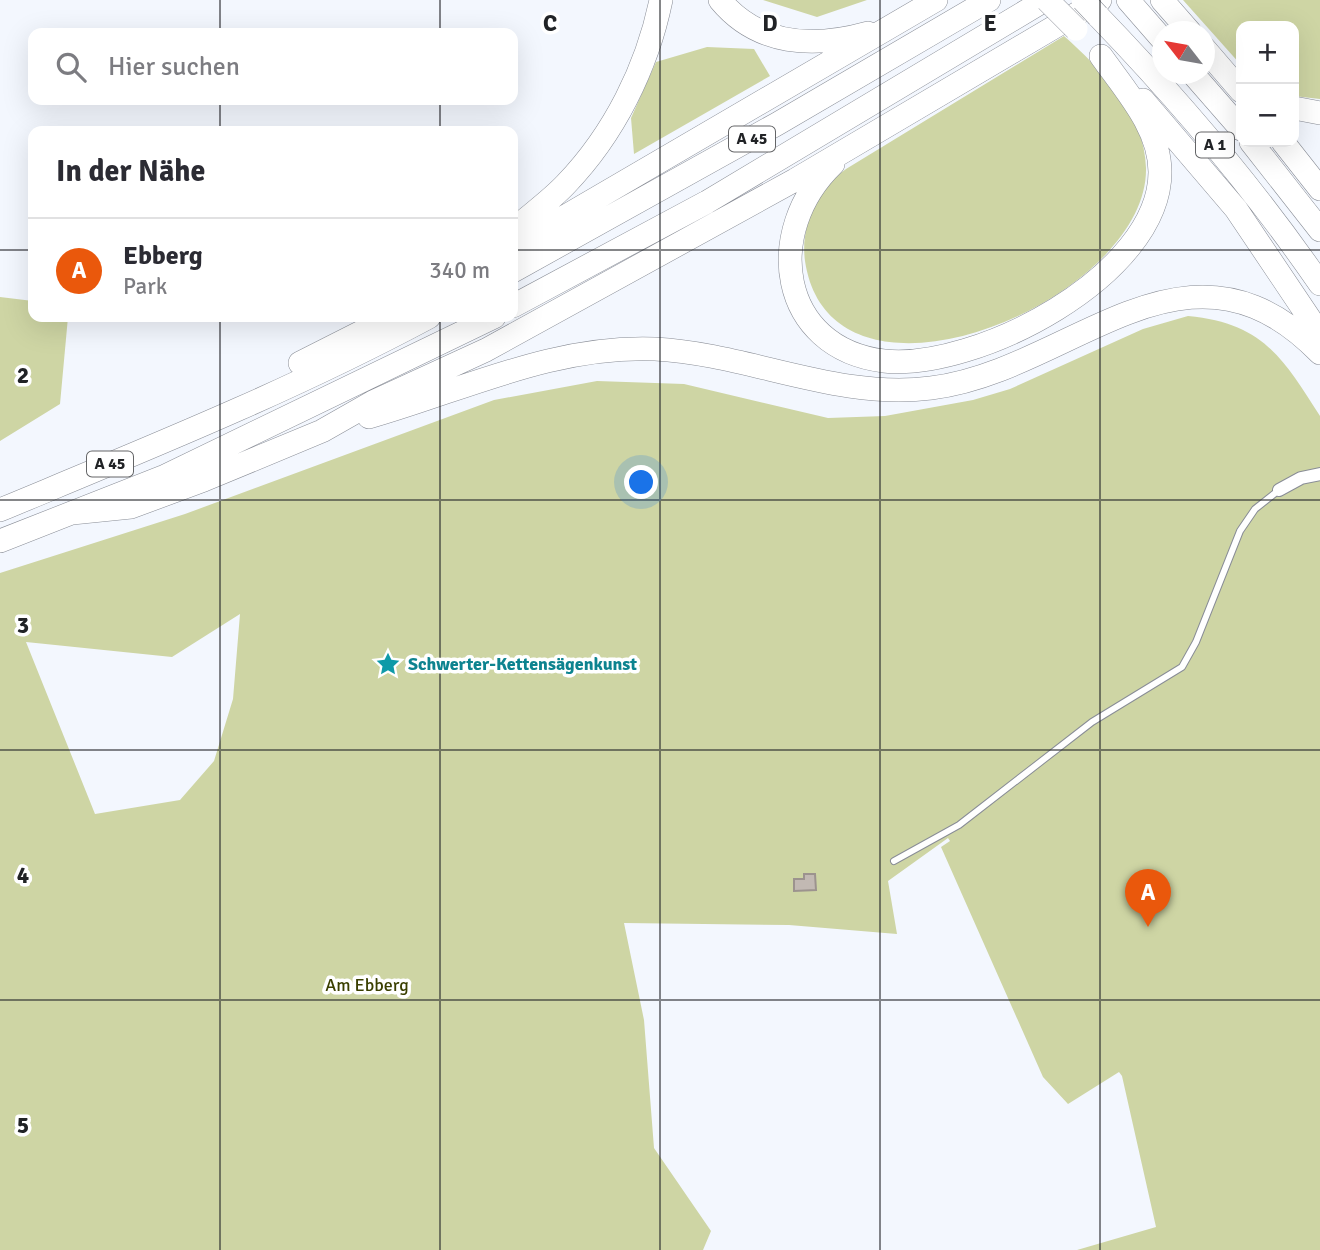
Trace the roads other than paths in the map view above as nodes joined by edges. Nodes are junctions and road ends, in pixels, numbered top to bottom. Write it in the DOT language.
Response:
graph roads {
  1 [pos="661,0"];
  2 [pos="720,0"];
  3 [pos="936,0"];
  4 [pos="989,0"];
  5 [pos="1046,0"];
  6 [pos="1128,0"];
  7 [pos="1162,0"];
  8 [pos="1094,5"];
  9 [pos="1181,21"];
  10 [pos="894,25"];
  11 [pos="1152,27"];
  12 [pos="1215,54"];
  13 [pos="1101,56"];
  14 [pos="1215,58"];
  15 [pos="1236,72"];
  16 [pos="1202,84"];
  17 [pos="1236,85"];
  18 [pos="1299,109"];
  19 [pos="1320,113"];
  20 [pos="908,114"];
  21 [pos="1236,123"];
  22 [pos="1255,147"];
  23 [pos="1287,147"];
  24 [pos="1320,189"];
  25 [pos="518,226"];
  26 [pos="1320,230"];
  27 [pos="518,244"];
  28 [pos="518,268"];
  29 [pos="1320,284"];
  30 [pos="518,303"];
  31 [pos="381,322"];
  32 [pos="420,322"];
  33 [pos="484,322"];
  34 [pos="1320,334"];
  35 [pos="1320,354"];
  36 [pos="322,431"];
  37 [pos="1320,474"];
  38 [pos="1279,490"];
  39 [pos="0,497"];
  40 [pos="0,510"];
  41 [pos="72,513"];
  42 [pos="0,541"];
  43 [pos="894,861"];
  1 -- 25 [label="highway"];
  2 -- 10 [label="highway"];
  3 -- 10 [label="highway"];
  4 -- 28 [label="highway, A 45"];
  5 -- 13 [label="highway, bridge"];
  5 -- 30 [label="highway, A 45"];
  6 -- 11 [label="highway"];
  7 -- 9 [label="highway"];
  8 -- 20 [label="highway"];
  8 -- 29 [label="highway, A 1"];
  10 -- 27 [label="highway"];
  12 -- 15 [label="highway"];
  13 -- 20 [label="highway"];
  13 -- 34 [label="highway"];
  14 -- 17 [label="highway"];
  16 -- 21 [label="highway, A 1"];
  18 -- 19 [label="highway"];
  20 -- 36 [label="highway"];
  22 -- 26 [label="highway, A 1"];
  23 -- 24 [label="highway"];
  31 -- 39 [label="highway"];
  32 -- 40 [label="highway, A 45"];
  33 -- 41 [label="highway, A 45"];
  35 -- 36 [label="highway"];
  36 -- 41 [label="highway"];
  37 -- 38 [label="street"];
  38 -- 43 [label="lane"];
  41 -- 42 [label="highway, A 45"];
}
